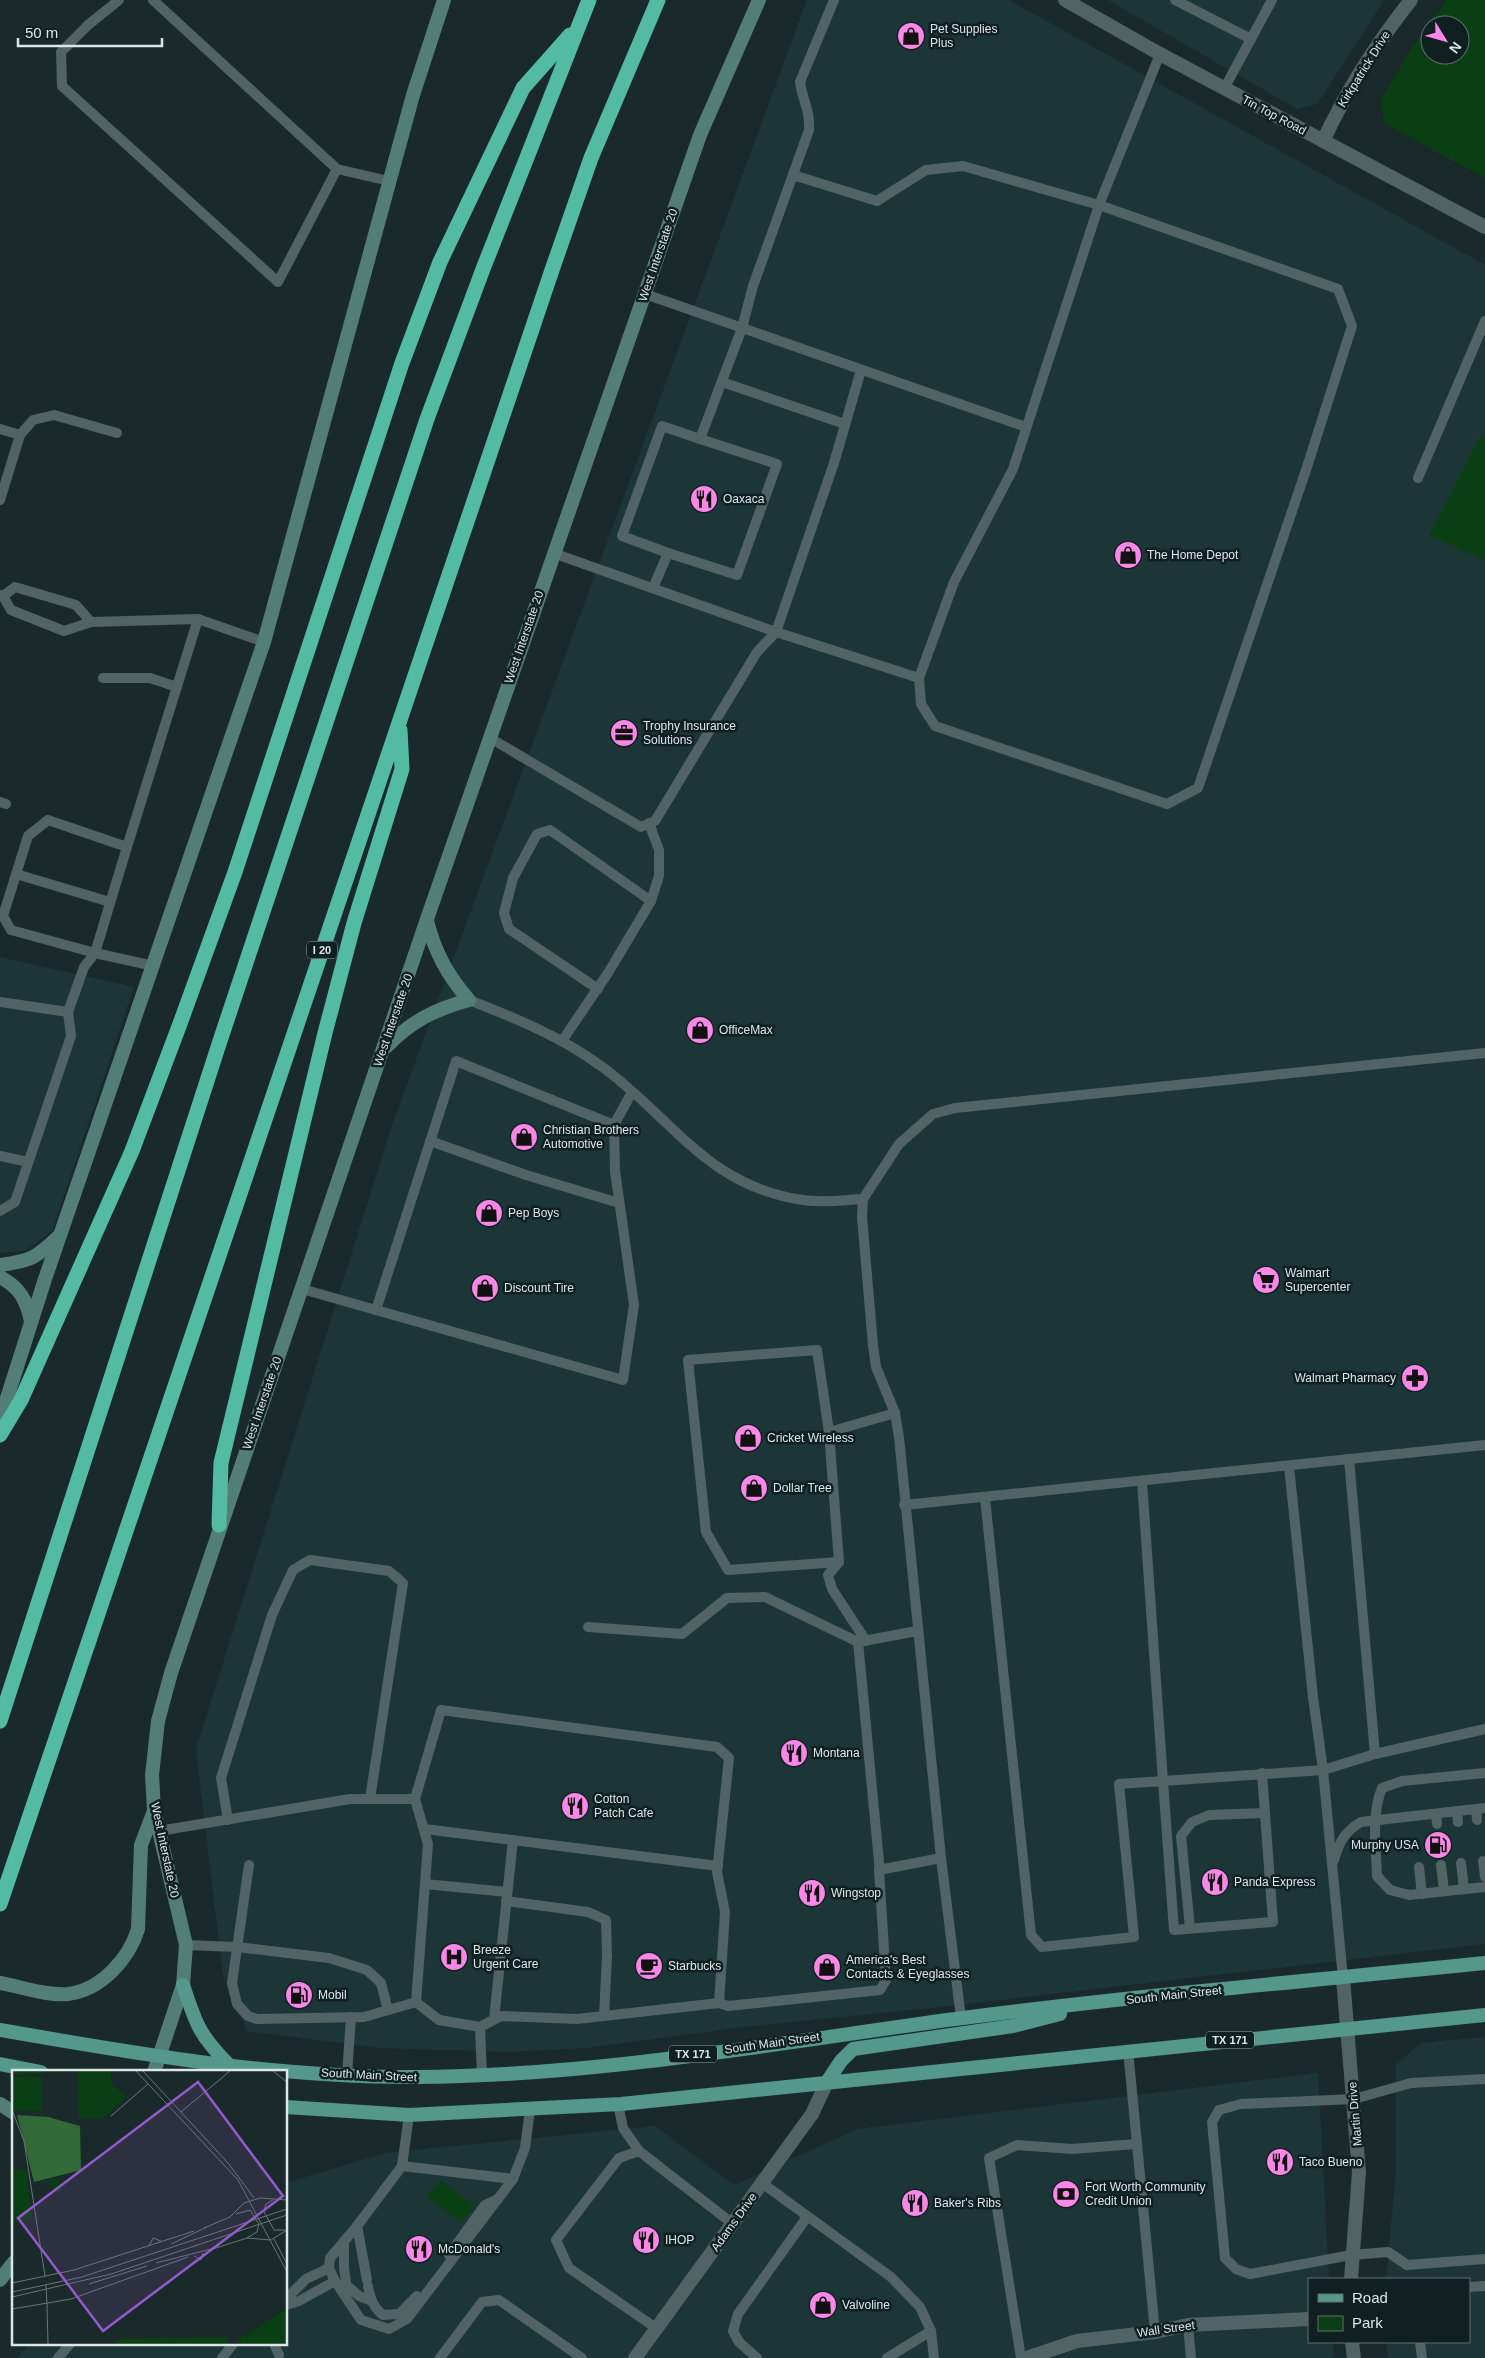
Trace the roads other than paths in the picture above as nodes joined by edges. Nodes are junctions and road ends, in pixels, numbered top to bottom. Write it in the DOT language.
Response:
graph roads {
  1 [pos="119,0"];
  2 [pos="153,0"];
  3 [pos="444,0"];
  4 [pos="588,0"];
  5 [pos="658,0"];
  6 [pos="759,0"];
  7 [pos="834,0"];
  8 [pos="1065,0"];
  9 [pos="1175,0"];
  10 [pos="1272,0"];
  11 [pos="1411,0"];
  12 [pos="576,29"];
  13 [pos="1251,39"];
  14 [pos="1160,54"];
  15 [pos="1224,89"];
  16 [pos="1323,141"];
  17 [pos="337,169"];
  18 [pos="793,175"];
  19 [pos="389,181"];
  20 [pos="1099,205"];
  21 [pos="1485,227"];
  22 [pos="645,294"];
  23 [pos="1485,321"];
  24 [pos="742,328"];
  25 [pos="861,370"];
  26 [pos="722,382"];
  27 [pos="845,424"];
  28 [pos="1026,427"];
  29 [pos="0,429"];
  30 [pos="117,433"];
  31 [pos="20,435"];
  32 [pos="700,439"];
  33 [pos="1418,478"];
  34 [pos="0,500"];
  35 [pos="553,553"];
  36 [pos="668,553"];
  37 [pos="653,588"];
  38 [pos="2,596"];
  39 [pos="198,619"];
  40 [pos="91,622"];
  41 [pos="776,632"];
  42 [pos="264,642"];
  43 [pos="103,678"];
  44 [pos="919,678"];
  45 [pos="176,687"];
  46 [pos="400,721"];
  47 [pos="490,738"];
  48 [pos="649,823"];
  49 [pos="127,847"];
  50 [pos="16,874"];
  51 [pos="651,901"];
  52 [pos="110,902"];
  53 [pos="427,919"];
  54 [pos="95,953"];
  55 [pos="154,966"];
  56 [pos="598,989"];
  57 [pos="468,1000"];
  58 [pos="0,1002"];
  59 [pos="68,1012"];
  60 [pos="562,1041"];
  61 [pos="383,1050"];
  62 [pos="1485,1053"];
  63 [pos="632,1092"];
  64 [pos="614,1125"];
  65 [pos="430,1141"];
  66 [pos="0,1156"];
  67 [pos="28,1162"];
  68 [pos="864,1199"];
  69 [pos="619,1203"];
  70 [pos="0,1211"];
  71 [pos="61,1234"];
  72 [pos="0,1264"];
  73 [pos="0,1277"];
  74 [pos="302,1289"];
  75 [pos="376,1310"];
  76 [pos="31,1322"];
  77 [pos="895,1413"];
  78 [pos="0,1420"];
  79 [pos="829,1432"];
  80 [pos="0,1435"];
  81 [pos="1485,1445"];
  82 [pos="1349,1459"];
  83 [pos="1289,1466"];
  84 [pos="1142,1481"];
  85 [pos="985,1498"];
  86 [pos="904,1505"];
  87 [pos="219,1525"];
  88 [pos="838,1562"];
  89 [pos="588,1627"];
  90 [pos="918,1631"];
  91 [pos="862,1641"];
  92 [pos="0,1721"];
  93 [pos="1485,1729"];
  94 [pos="1375,1754"];
  95 [pos="1323,1770"];
  96 [pos="1262,1773"];
  97 [pos="1485,1773"];
  98 [pos="1163,1781"];
  99 [pos="370,1799"];
  100 [pos="415,1799"];
  101 [pos="1481,1808"];
  102 [pos="154,1810"];
  103 [pos="1457,1811"];
  104 [pos="1265,1813"];
  105 [pos="228,1820"];
  106 [pos="1478,1820"];
  107 [pos="1376,1821"];
  108 [pos="1458,1822"];
  109 [pos="425,1829"];
  110 [pos="159,1831"];
  111 [pos="513,1840"];
  112 [pos="941,1858"];
  113 [pos="1483,1861"];
  114 [pos="1462,1863"];
  115 [pos="249,1865"];
  116 [pos="1441,1865"];
  117 [pos="718,1866"];
  118 [pos="1419,1867"];
  119 [pos="1332,1868"];
  120 [pos="880,1872"];
  121 [pos="1485,1878"];
  122 [pos="425,1884"];
  123 [pos="1485,1887"];
  124 [pos="1464,1889"];
  125 [pos="1444,1891"];
  126 [pos="1422,1894"];
  127 [pos="507,1897"];
  128 [pos="0,1904"];
  129 [pos="1190,1928"];
  130 [pos="186,1945"];
  131 [pos="237,1947"];
  132 [pos="1485,1963"];
  133 [pos="1343,1978"];
  134 [pos="0,1984"];
  135 [pos="183,1985"];
  136 [pos="1119,2000"];
  137 [pos="416,2002"];
  138 [pos="719,2003"];
  139 [pos="388,2010"];
  140 [pos="1485,2014"];
  141 [pos="604,2016"];
  142 [pos="351,2018"];
  143 [pos="961,2018"];
  144 [pos="494,2019"];
  145 [pos="480,2027"];
  146 [pos="1347,2027"];
  147 [pos="0,2030"];
  148 [pos="1128,2050"];
  149 [pos="158,2057"];
  150 [pos="0,2064"];
  151 [pos="229,2065"];
  152 [pos="31,2070"];
  153 [pos="155,2070"];
  154 [pos="347,2075"];
  155 [pos="482,2076"];
  156 [pos="1485,2079"];
  157 [pos="827,2082"];
  158 [pos="1354,2098"];
  159 [pos="0,2104"];
  160 [pos="618,2104"];
  161 [pos="288,2107"];
  162 [pos="530,2109"];
  163 [pos="12,2112"];
  164 [pos="409,2115"];
  165 [pos="1136,2144"];
  166 [pos="639,2151"];
  167 [pos="402,2166"];
  168 [pos="513,2179"];
  169 [pos="762,2184"];
  170 [pos="499,2198"];
  171 [pos="807,2217"];
  172 [pos="733,2224"];
  173 [pos="357,2226"];
  174 [pos="344,2242"];
  175 [pos="1351,2255"];
  176 [pos="1485,2259"];
  177 [pos="12,2265"];
  178 [pos="329,2268"];
  179 [pos="1351,2278"];
  180 [pos="0,2280"];
  181 [pos="335,2281"];
  182 [pos="1485,2286"];
  183 [pos="1470,2287"];
  184 [pos="288,2297"];
  185 [pos="370,2300"];
  186 [pos="288,2304"];
  187 [pos="1308,2319"];
  188 [pos="1188,2325"];
  189 [pos="656,2328"];
  190 [pos="931,2331"];
  191 [pos="1156,2332"];
  192 [pos="1352,2343"];
  193 [pos="1420,2343"];
  194 [pos="68,2346"];
  195 [pos="231,2346"];
  196 [pos="568,2355"];
  197 [pos="58,2358"];
  198 [pos="222,2358"];
  199 [pos="440,2358"];
  200 [pos="582,2358"];
  201 [pos="635,2358"];
  202 [pos="757,2358"];
  203 [pos="887,2358"];
  204 [pos="934,2358"];
  205 [pos="1021,2358"];
  206 [pos="1027,2358"];
  207 [pos="1191,2358"];
  208 [pos="1354,2358"];
  209 [pos="1422,2358"];
  1 -- 17 [label="lane"];
  2 -- 17 [label="lane"];
  3 -- 19 [label="main road"];
  4 -- 12 [label="highway"];
  5 -- 46 [label="highway, I 20"];
  6 -- 22 [label="main road, West Interstate 20"];
  7 -- 18 [label="lane"];
  8 -- 14 [label="street, Tin Top Road"];
  9 -- 13 [label="lane"];
  10 -- 13 [label="lane"];
  11 -- 16 [label="street, Kirkpatrick Drive"];
  12 -- 80 [label="highway"];
  12 -- 92 [label="highway"];
  13 -- 15 [label="lane"];
  14 -- 15 [label="street, Tin Top Road"];
  14 -- 20 [label="lane"];
  15 -- 16 [label="street, Tin Top Road"];
  16 -- 21 [label="street, Tin Top Road"];
  17 -- 19 [label="lane"];
  18 -- 20 [label="lane"];
  18 -- 24 [label="lane"];
  19 -- 42 [label="main road"];
  20 -- 28 [label="lane"];
  20 -- 44 [label="lane"];
  22 -- 24 [label="lane"];
  22 -- 35 [label="main road, West Interstate 20"];
  23 -- 33 [label="lane"];
  24 -- 25 [label="lane"];
  24 -- 26 [label="lane"];
  25 -- 27 [label="lane"];
  25 -- 28 [label="lane"];
  26 -- 27 [label="lane"];
  26 -- 32 [label="lane"];
  27 -- 41 [label="lane"];
  28 -- 44 [label="lane"];
  29 -- 31 [label="lane"];
  30 -- 31 [label="lane"];
  31 -- 34 [label="lane"];
  32 -- 36 [label="lane"];
  32 -- 36 [label="lane"];
  35 -- 37 [label="lane"];
  35 -- 47 [label="main road, West Interstate 20"];
  36 -- 37 [label="lane"];
  37 -- 41 [label="lane"];
  38 -- 40 [label="lane"];
  38 -- 40 [label="lane"];
  39 -- 40 [label="lane"];
  39 -- 42 [label="lane"];
  39 -- 45 [label="lane"];
  41 -- 44 [label="lane"];
  41 -- 48 [label="lane"];
  42 -- 55 [label="main road"];
  43 -- 45 [label="lane"];
  45 -- 49 [label="lane"];
  46 -- 87 [label="highway"];
  46 -- 128 [label="highway, I 20"];
  47 -- 48 [label="lane"];
  47 -- 53 [label="main road, West Interstate 20"];
  48 -- 51 [label="lane"];
  49 -- 50 [label="lane"];
  49 -- 52 [label="lane"];
  50 -- 52 [label="lane"];
  50 -- 54 [label="lane"];
  51 -- 56 [label="lane"];
  51 -- 56 [label="lane"];
  52 -- 54 [label="lane"];
  53 -- 57 [label="main road"];
  53 -- 61 [label="main road, West Interstate 20"];
  54 -- 55 [label="lane"];
  54 -- 59 [label="lane"];
  55 -- 71 [label="main road"];
  56 -- 60 [label="lane"];
  57 -- 60 [label="lane"];
  57 -- 61 [label="main road"];
  58 -- 59 [label="lane"];
  59 -- 67 [label="lane"];
  60 -- 63 [label="lane"];
  61 -- 74 [label="main road, West Interstate 20"];
  62 -- 68 [label="lane"];
  63 -- 64 [label="lane"];
  63 -- 68 [label="lane"];
  64 -- 65 [label="lane"];
  64 -- 69 [label="lane"];
  65 -- 69 [label="lane"];
  65 -- 75 [label="lane"];
  66 -- 67 [label="lane"];
  67 -- 70 [label="lane"];
  68 -- 77 [label="lane"];
  69 -- 75 [label="lane"];
  71 -- 72 [label="main road"];
  71 -- 76 [label="main road"];
  73 -- 76 [label="main road"];
  74 -- 75 [label="lane"];
  74 -- 87 [label="main road, West Interstate 20"];
  76 -- 78 [label="main road"];
  77 -- 79 [label="lane"];
  77 -- 86 [label="lane"];
  79 -- 88 [label="lane"];
  79 -- 88 [label="lane"];
  81 -- 82 [label="lane"];
  82 -- 83 [label="lane"];
  82 -- 94 [label="lane"];
  83 -- 84 [label="lane"];
  83 -- 95 [label="lane"];
  84 -- 85 [label="lane"];
  84 -- 98 [label="lane"];
  85 -- 86 [label="lane"];
  85 -- 98 [label="lane"];
  86 -- 90 [label="lane"];
  87 -- 102 [label="main road, West Interstate 20"];
  88 -- 91 [label="lane"];
  89 -- 91 [label="lane"];
  90 -- 91 [label="lane"];
  90 -- 112 [label="lane"];
  91 -- 120 [label="lane"];
  93 -- 94 [label="lane"];
  94 -- 95 [label="lane"];
  95 -- 96 [label="lane"];
  95 -- 119 [label="lane"];
  96 -- 98 [label="lane"];
  96 -- 104 [label="lane"];
  97 -- 107 [label="lane"];
  98 -- 129 [label="lane"];
  99 -- 100 [label="lane"];
  99 -- 105 [label="lane"];
  99 -- 105 [label="lane"];
  100 -- 109 [label="lane"];
  100 -- 117 [label="lane"];
  101 -- 103 [label="lane"];
  101 -- 106 [label="lane"];
  102 -- 110 [label="main road, West Interstate 20"];
  102 -- 134 [label="main road"];
  103 -- 107 [label="lane"];
  103 -- 108 [label="lane"];
  104 -- 129 [label="lane"];
  104 -- 129 [label="lane"];
  105 -- 110 [label="lane"];
  107 -- 119 [label="lane"];
  107 -- 126 [label="lane"];
  109 -- 111 [label="lane"];
  109 -- 122 [label="lane"];
  110 -- 130 [label="main road, West Interstate 20"];
  111 -- 117 [label="lane"];
  111 -- 127 [label="lane"];
  112 -- 120 [label="lane"];
  112 -- 143 [label="lane"];
  113 -- 121 [label="lane"];
  114 -- 124 [label="lane"];
  115 -- 131 [label="lane"];
  116 -- 125 [label="lane"];
  117 -- 138 [label="lane"];
  118 -- 126 [label="lane"];
  119 -- 133 [label="lane"];
  120 -- 138 [label="lane"];
  122 -- 127 [label="lane"];
  122 -- 137 [label="lane"];
  123 -- 124 [label="lane"];
  124 -- 125 [label="lane"];
  125 -- 126 [label="lane"];
  127 -- 141 [label="lane"];
  127 -- 144 [label="lane"];
  130 -- 131 [label="lane"];
  130 -- 135 [label="main road, West Interstate 20"];
  131 -- 139 [label="lane"];
  131 -- 142 [label="lane"];
  132 -- 133 [label="main road, South Main Street / TX 171"];
  133 -- 136 [label="main road, South Main Street / TX 171"];
  133 -- 146 [label="street, Martin Drive"];
  135 -- 149 [label="main road, West Interstate 20"];
  135 -- 151 [label="main road"];
  136 -- 143 [label="main road, South Main Street / TX 171"];
  136 -- 157 [label="main road"];
  137 -- 139 [label="lane"];
  137 -- 145 [label="lane"];
  138 -- 141 [label="lane"];
  139 -- 142 [label="lane"];
  140 -- 146 [label="main road, TX 171"];
  141 -- 144 [label="lane"];
  142 -- 154 [label="lane"];
  143 -- 155 [label="main road, South Main Street / TX 171"];
  144 -- 145 [label="lane"];
  145 -- 155 [label="lane"];
  146 -- 148 [label="main road, TX 171"];
  146 -- 158 [label="street, Martin Drive"];
  147 -- 149 [label="main road, South Main Street / TX 171"];
  148 -- 157 [label="main road, TX 171"];
  148 -- 165 [label="lane"];
  149 -- 151 [label="main road, South Main Street / TX 171"];
  149 -- 153 [label="main road, West Interstate 20"];
  150 -- 152 [label="main road"];
  151 -- 154 [label="main road, South Main Street / TX 171"];
  154 -- 155 [label="main road, South Main Street / TX 171"];
  156 -- 158 [label="lane"];
  157 -- 160 [label="main road, TX 171"];
  157 -- 169 [label="street, Adams Drive"];
  158 -- 175 [label="street, Martin Drive"];
  158 -- 175 [label="lane"];
  159 -- 163 [label="main road"];
  160 -- 162 [label="main road, TX 171"];
  160 -- 166 [label="lane"];
  161 -- 164 [label="main road, TX 171"];
  162 -- 164 [label="main road, TX 171"];
  162 -- 168 [label="lane"];
  164 -- 167 [label="lane"];
  165 -- 191 [label="lane"];
  165 -- 205 [label="lane"];
  166 -- 172 [label="lane"];
  166 -- 189 [label="lane"];
  167 -- 168 [label="lane"];
  167 -- 173 [label="lane"];
  168 -- 170 [label="lane"];
  169 -- 171 [label="lane"];
  169 -- 172 [label="street, Adams Drive"];
  170 -- 181 [label="lane"];
  170 -- 185 [label="lane"];
  171 -- 190 [label="lane"];
  171 -- 202 [label="lane"];
  172 -- 189 [label="street, Adams Drive"];
  173 -- 174 [label="lane"];
  173 -- 185 [label="lane"];
  174 -- 178 [label="lane"];
  174 -- 185 [label="lane"];
  175 -- 176 [label="lane"];
  175 -- 179 [label="street, Martin Drive"];
  177 -- 180 [label="main road"];
  178 -- 181 [label="lane"];
  178 -- 184 [label="lane"];
  181 -- 186 [label="lane"];
  182 -- 183 [label="lane"];
  187 -- 188 [label="street, Wall Street"];
  188 -- 191 [label="street, Wall Street"];
  188 -- 207 [label="lane"];
  189 -- 201 [label="street, Adams Drive"];
  190 -- 203 [label="lane"];
  190 -- 204 [label="lane"];
  191 -- 206 [label="street, Wall Street"];
  192 -- 208 [label="street"];
  193 -- 209 [label="lane"];
  194 -- 197 [label="lane"];
  195 -- 198 [label="lane"];
  196 -- 199 [label="lane"];
  196 -- 200 [label="lane"];
}
